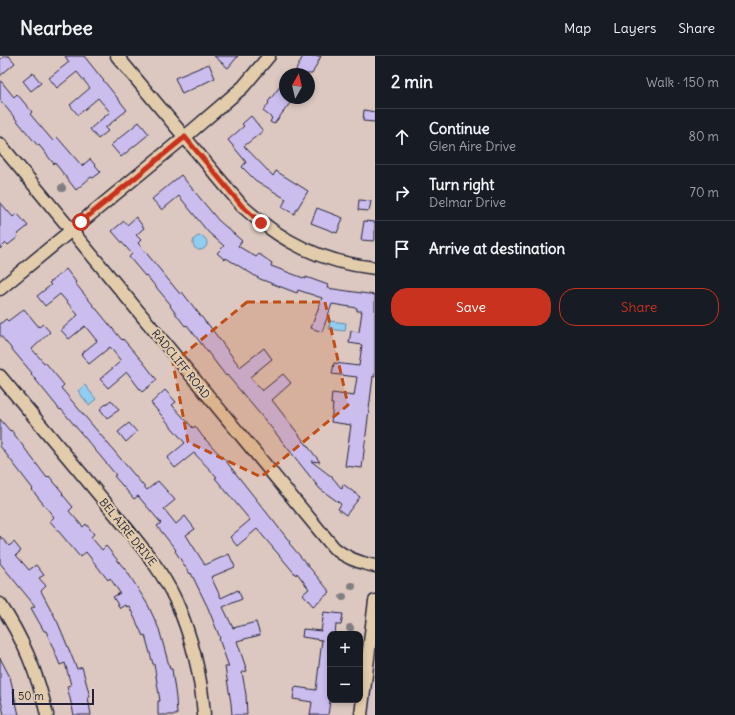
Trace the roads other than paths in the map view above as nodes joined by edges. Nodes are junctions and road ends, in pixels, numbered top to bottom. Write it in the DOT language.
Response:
graph roads {
  1 [pos="118,56"];
  2 [pos="269,56"];
  3 [pos="185,137"];
  4 [pos="0,144"];
  5 [pos="72,230"];
  6 [pos="375,268"];
  7 [pos="0,289"];
  8 [pos="0,376"];
  9 [pos="375,566"];
  10 [pos="375,601"];
  11 [pos="0,604"];
  12 [pos="47,715"];
  13 [pos="204,715"];
  14 [pos="361,715"];
  1 -- 3 [label="street"];
  2 -- 3 [label="street"];
  3 -- 5 [label="street"];
  3 -- 6 [label="street"];
  4 -- 5 [label="street, RADCLIFF ROAD"];
  5 -- 7 [label="street"];
  5 -- 9 [label="street, RADCLIFF ROAD"];
  8 -- 13 [label="street, BEL AIRE DRIVE"];
  10 -- 14 [label="street"];
  11 -- 12 [label="street"];
}
